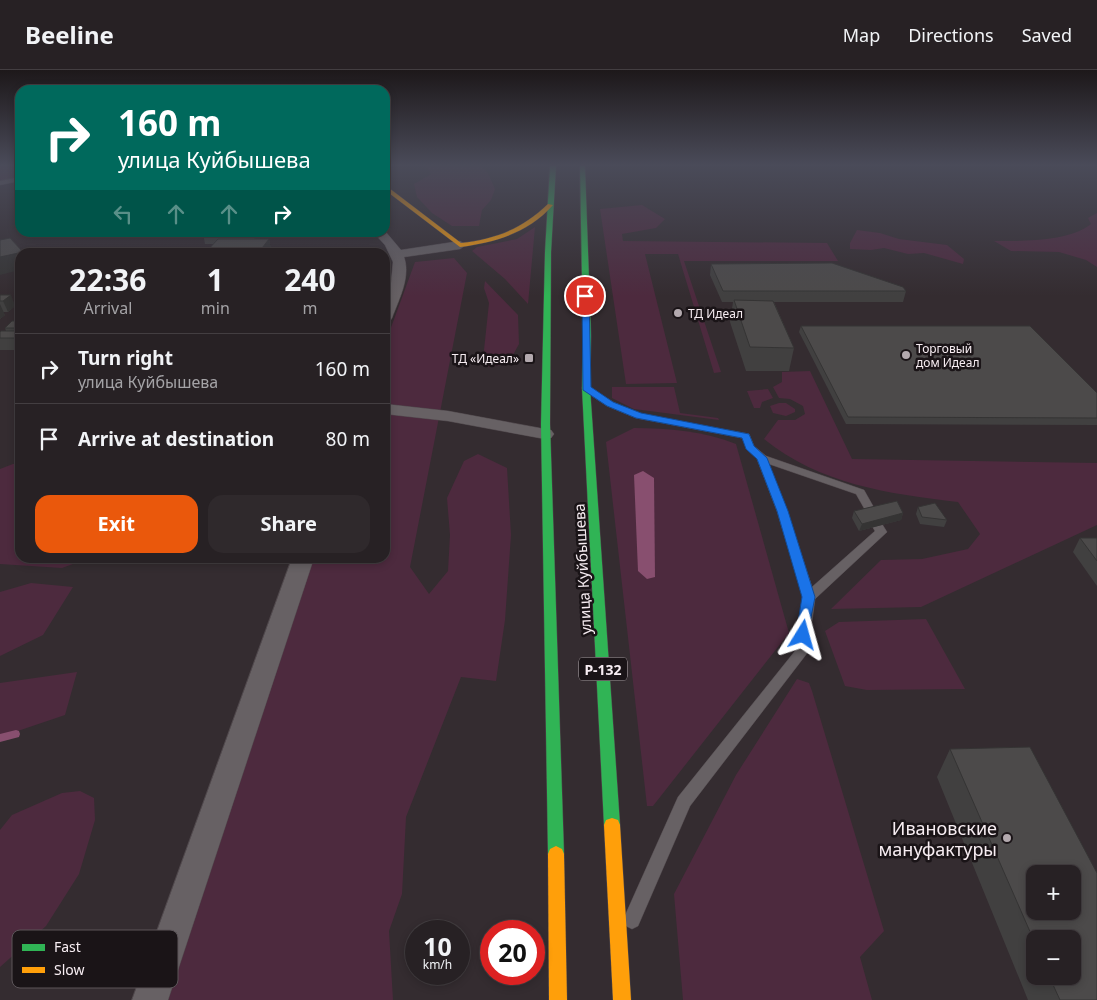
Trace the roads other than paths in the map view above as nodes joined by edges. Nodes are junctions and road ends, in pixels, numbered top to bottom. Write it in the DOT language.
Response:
graph roads {
  1 [pos="414,209"];
  2 [pos="546,209"];
  3 [pos="550,209"];
  4 [pos="583,209"];
  5 [pos="385,237"];
  6 [pos="460,245"];
  7 [pos="399,254"];
  8 [pos="390,304"];
  9 [pos="586,388"];
  10 [pos="390,410"];
  11 [pos="545,434"];
  12 [pos="762,458"];
  13 [pos="872,513"];
  14 [pos="878,526"];
  15 [pos="301,563"];
  16 [pos="808,597"];
  17 [pos="174,930"];
  18 [pos="619,949"];
  19 [pos="154,988"];
  20 [pos="150,1000"];
  21 [pos="558,1000"];
  22 [pos="622,1000"];
  1 -- 6 [label="main road"];
  2 -- 6 [label="main road"];
  3 -- 11 [label="main road"];
  4 -- 9 [label="main road, улица Куйбышева / Р-132"];
  5 -- 7 [label="street"];
  6 -- 7 [label="street"];
  7 -- 8 [label="street"];
  9 -- 12 [label="lane"];
  9 -- 18 [label="main road, улица Куйбышева / Р-132"];
  10 -- 11 [label="street"];
  11 -- 21 [label="main road"];
  12 -- 13 [label="lane"];
  12 -- 16 [label="lane"];
  14 -- 16 [label="lane"];
  15 -- 17 [label="street"];
  16 -- 18 [label="lane"];
  18 -- 22 [label="main road, улица Куйбышева / Р-132"];
  19 -- 20 [label="street"];
}
